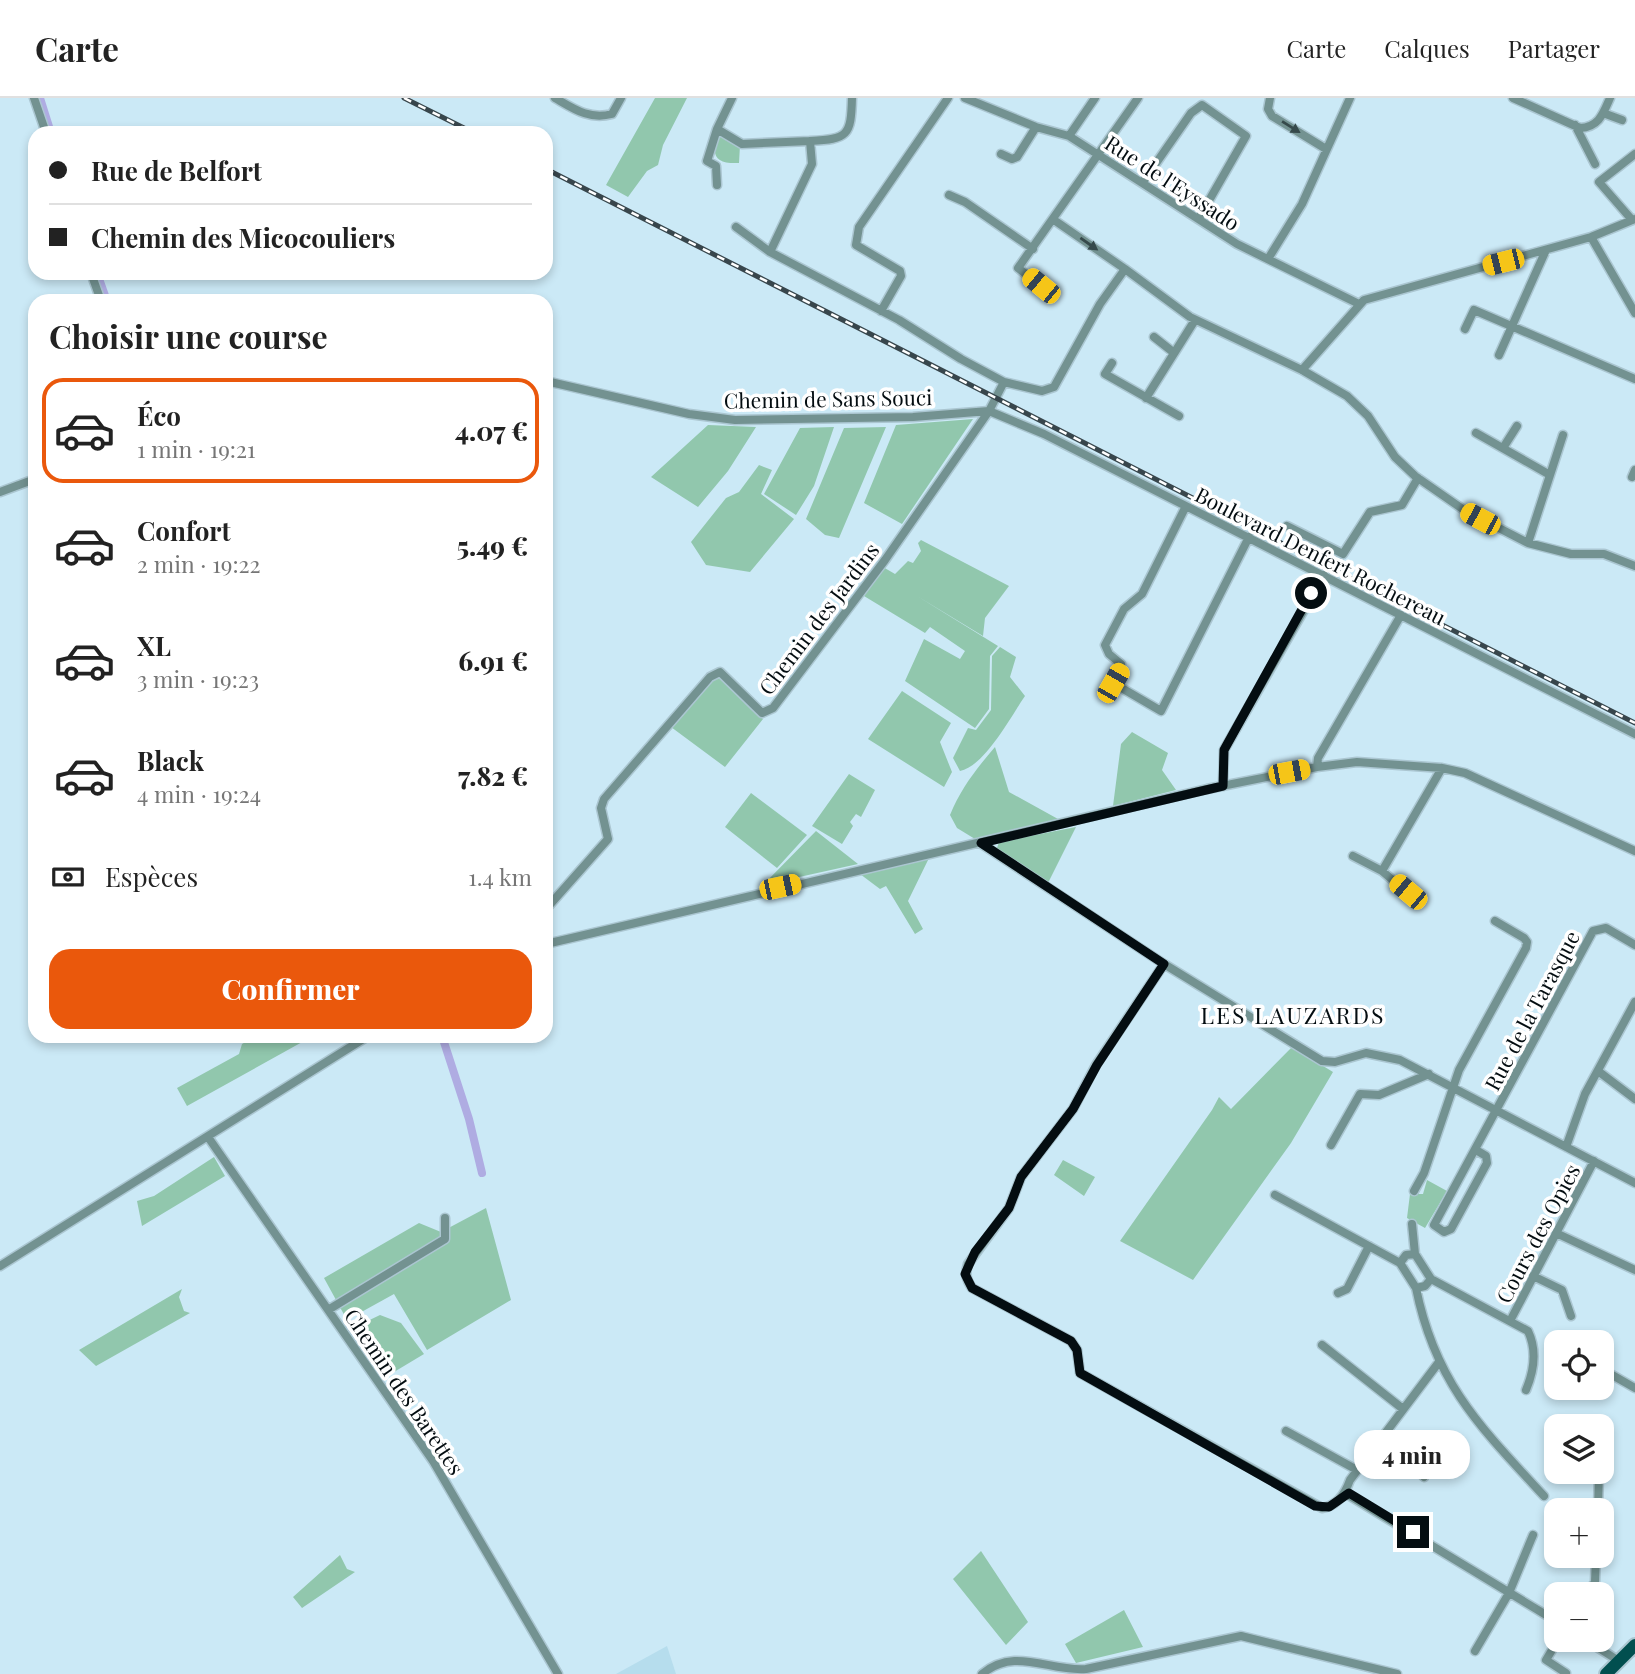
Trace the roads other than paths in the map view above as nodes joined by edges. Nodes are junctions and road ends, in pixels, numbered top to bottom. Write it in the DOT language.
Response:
graph roads {
  1 [pos="34,98"];
  2 [pos="555,98"];
  3 [pos="621,98"];
  4 [pos="732,98"];
  5 [pos="852,98"];
  6 [pos="948,98"];
  7 [pos="965,98"];
  8 [pos="1095,98"];
  9 [pos="1138,98"];
  10 [pos="1270,98"];
  11 [pos="1350,98"];
  12 [pos="1513,98"];
  13 [pos="1610,98"];
  14 [pos="1603,113"];
  15 [pos="1622,120"];
  16 [pos="1575,125"];
  17 [pos="44,126"];
  18 [pos="1036,127"];
  19 [pos="716,129"];
  20 [pos="1069,136"];
  21 [pos="810,141"];
  22 [pos="1326,149"];
  23 [pos="1001,154"];
  24 [pos="1098,154"];
  25 [pos="1635,154"];
  26 [pos="1595,164"];
  27 [pos="1143,183"];
  28 [pos="718,185"];
  29 [pos="949,195"];
  30 [pos="1199,218"];
  31 [pos="1054,220"];
  32 [pos="1633,220"];
  33 [pos="736,227"];
  34 [pos="1591,237"];
  35 [pos="1032,249"];
  36 [pos="1546,250"];
  37 [pos="770,252"];
  38 [pos="1268,259"];
  39 [pos="1125,269"];
  40 [pos="1048,287"];
  41 [pos="1359,304"];
  42 [pos="881,311"];
  43 [pos="1635,313"];
  44 [pos="1195,320"];
  45 [pos="1512,325"];
  46 [pos="1465,329"];
  47 [pos="1154,337"];
  48 [pos="1172,352"];
  49 [pos="1499,355"];
  50 [pos="1112,363"];
  51 [pos="1302,370"];
  52 [pos="1635,379"];
  53 [pos="1004,382"];
  54 [pos="553,383"];
  55 [pos="1146,398"];
  56 [pos="989,411"];
  57 [pos="1179,416"];
  58 [pos="1517,426"];
  59 [pos="1476,433"];
  60 [pos="1563,435"];
  61 [pos="1503,449"];
  62 [pos="1550,475"];
  63 [pos="1418,478"];
  64 [pos="28,482"];
  65 [pos="0,492"];
  66 [pos="1186,506"];
  67 [pos="1287,526"];
  68 [pos="1249,537"];
  69 [pos="1528,543"];
  70 [pos="1635,566"];
  71 [pos="1324,575"];
  72 [pos="1401,615"];
  73 [pos="1635,734"];
  74 [pos="1317,767"];
  75 [pos="1442,768"];
  76 [pos="1223,786"];
  77 [pos="981,843"];
  78 [pos="1635,850"];
  79 [pos="1353,856"];
  80 [pos="1382,871"];
  81 [pos="1408,892"];
  82 [pos="553,901"];
  83 [pos="1495,921"];
  84 [pos="553,942"];
  85 [pos="1635,946"];
  86 [pos="1164,964"];
  87 [pos="1635,1002"];
  88 [pos="357,1043"];
  89 [pos="1598,1071"];
  90 [pos="1429,1074"];
  91 [pos="1452,1087"];
  92 [pos="1635,1099"];
  93 [pos="1497,1110"];
  94 [pos="208,1137"];
  95 [pos="1331,1145"];
  96 [pos="1566,1147"];
  97 [pos="1476,1150"];
  98 [pos="1594,1161"];
  99 [pos="1635,1183"];
  100 [pos="1414,1191"];
  101 [pos="1275,1195"];
  102 [pos="445,1218"];
  103 [pos="1412,1224"];
  104 [pos="1556,1233"];
  105 [pos="1369,1245"];
  106 [pos="1415,1254"];
  107 [pos="1400,1262"];
  108 [pos="0,1266"];
  109 [pos="1635,1270"];
  110 [pos="1532,1276"];
  111 [pos="1430,1279"];
  112 [pos="1416,1288"];
  113 [pos="1338,1293"];
  114 [pos="328,1310"];
  115 [pos="1571,1317"];
  116 [pos="1510,1321"];
  117 [pos="1322,1345"];
  118 [pos="1439,1362"];
  119 [pos="1614,1376"];
  120 [pos="1635,1388"];
  121 [pos="1526,1390"];
  122 [pos="1403,1409"];
  123 [pos="1286,1430"];
  124 [pos="1380,1440"];
  125 [pos="1357,1470"];
  126 [pos="1424,1477"];
  127 [pos="1346,1493"];
  128 [pos="1544,1496"];
  129 [pos="1533,1535"];
  130 [pos="1509,1593"];
  131 [pos="1544,1614"];
  132 [pos="1634,1649"];
  133 [pos="1475,1651"];
  134 [pos="1551,1652"];
  135 [pos="1605,1652"];
  136 [pos="1619,1661"];
  137 [pos="1566,1673"];
  138 [pos="558,1674"];
  139 [pos="982,1674"];
  140 [pos="1397,1674"];
  141 [pos="1606,1674"];
  1 -- 17 [label="street"];
  2 -- 3 [label="street"];
  4 -- 19 [label="street"];
  5 -- 21 [label="street"];
  6 -- 42 [label="street"];
  7 -- 18 [label="street, Rue de l'Eyssado"];
  8 -- 20 [label="street"];
  9 -- 24 [label="street"];
  10 -- 22 [label="street, one-way"];
  11 -- 22 [label="street"];
  12 -- 16 [label="street"];
  13 -- 14 [label="street"];
  14 -- 15 [label="street"];
  14 -- 16 [label="street"];
  16 -- 26 [label="street"];
  18 -- 20 [label="street, Rue de l'Eyssado"];
  18 -- 23 [label="street"];
  19 -- 21 [label="street"];
  19 -- 28 [label="street"];
  20 -- 24 [label="street, Rue de l'Eyssado"];
  21 -- 37 [label="street"];
  22 -- 38 [label="street"];
  24 -- 27 [label="street, Rue de l'Eyssado"];
  24 -- 31 [label="street"];
  25 -- 32 [label="street"];
  27 -- 30 [label="street, Rue de l'Eyssado"];
  27 -- 30 [label="street"];
  29 -- 35 [label="street"];
  30 -- 38 [label="street, Rue de l'Eyssado"];
  31 -- 35 [label="street"];
  31 -- 39 [label="street, one-way"];
  32 -- 34 [label="street"];
  33 -- 37 [label="street"];
  34 -- 36 [label="street"];
  34 -- 43 [label="street"];
  35 -- 40 [label="street"];
  36 -- 41 [label="street"];
  36 -- 45 [label="street"];
  37 -- 42 [label="street"];
  38 -- 41 [label="street, Rue de l'Eyssado"];
  39 -- 44 [label="street"];
  39 -- 53 [label="street"];
  41 -- 51 [label="street"];
  42 -- 53 [label="street"];
  44 -- 48 [label="street"];
  44 -- 51 [label="street"];
  45 -- 46 [label="street"];
  45 -- 49 [label="street"];
  45 -- 52 [label="street"];
  47 -- 48 [label="street"];
  48 -- 55 [label="street"];
  50 -- 55 [label="street"];
  51 -- 63 [label="street"];
  53 -- 56 [label="street"];
  54 -- 56 [label="street, Chemin de Sans Souci"];
  55 -- 57 [label="street"];
  56 -- 66 [label="street, Boulevard Denfert Rochereau"];
  56 -- 82 [label="street, Chemin des Jardins"];
  58 -- 61 [label="street"];
  59 -- 61 [label="street"];
  60 -- 62 [label="street"];
  61 -- 62 [label="street"];
  62 -- 69 [label="street"];
  63 -- 67 [label="street"];
  63 -- 69 [label="street"];
  64 -- 65 [label="street"];
  66 -- 68 [label="street, Boulevard Denfert Rochereau"];
  66 -- 68 [label="street"];
  68 -- 71 [label="street, Boulevard Denfert Rochereau"];
  69 -- 70 [label="street"];
  71 -- 72 [label="street, Boulevard Denfert Rochereau"];
  71 -- 76 [label="street"];
  72 -- 73 [label="street, Boulevard Denfert Rochereau"];
  72 -- 74 [label="street"];
  74 -- 75 [label="street"];
  74 -- 76 [label="street"];
  75 -- 78 [label="street"];
  75 -- 80 [label="street"];
  76 -- 77 [label="street"];
  77 -- 84 [label="street"];
  77 -- 86 [label="street"];
  79 -- 80 [label="street"];
  80 -- 81 [label="street"];
  83 -- 91 [label="street"];
  85 -- 93 [label="street, Rue de la Tarasque"];
  86 -- 90 [label="street"];
  86 -- 127 [label="street"];
  87 -- 89 [label="street"];
  88 -- 94 [label="street"];
  89 -- 92 [label="street"];
  89 -- 96 [label="street"];
  90 -- 91 [label="street"];
  90 -- 95 [label="street"];
  91 -- 93 [label="street"];
  91 -- 100 [label="street"];
  93 -- 96 [label="street"];
  93 -- 97 [label="street, Rue de la Tarasque"];
  94 -- 108 [label="street"];
  94 -- 114 [label="street, Chemin des Barettes"];
  96 -- 98 [label="street"];
  97 -- 97 [label="street, Rue de la Tarasque"];
  98 -- 99 [label="street"];
  98 -- 104 [label="street, Cours des Opies"];
  101 -- 105 [label="street"];
  102 -- 114 [label="street"];
  103 -- 106 [label="street"];
  104 -- 109 [label="street"];
  104 -- 110 [label="street, Cours des Opies"];
  105 -- 107 [label="street"];
  105 -- 113 [label="street"];
  106 -- 107 [label="street"];
  106 -- 111 [label="street"];
  107 -- 112 [label="street"];
  110 -- 115 [label="street"];
  110 -- 116 [label="street, Cours des Opies"];
  111 -- 112 [label="street"];
  111 -- 116 [label="street"];
  112 -- 118 [label="street"];
  114 -- 138 [label="street, Chemin des Barettes"];
  116 -- 121 [label="street"];
  117 -- 122 [label="street"];
  118 -- 122 [label="street"];
  118 -- 128 [label="street"];
  119 -- 120 [label="street"];
  122 -- 124 [label="street"];
  123 -- 125 [label="street"];
  124 -- 125 [label="street"];
  124 -- 126 [label="street"];
  125 -- 127 [label="street"];
  127 -- 130 [label="street"];
  129 -- 130 [label="street"];
  130 -- 131 [label="street"];
  130 -- 133 [label="street"];
  132 -- 136 [label="main road"];
  134 -- 137 [label="street"];
  135 -- 136 [label="street"];
  136 -- 141 [label="main road"];
  139 -- 140 [label="street"];
}
